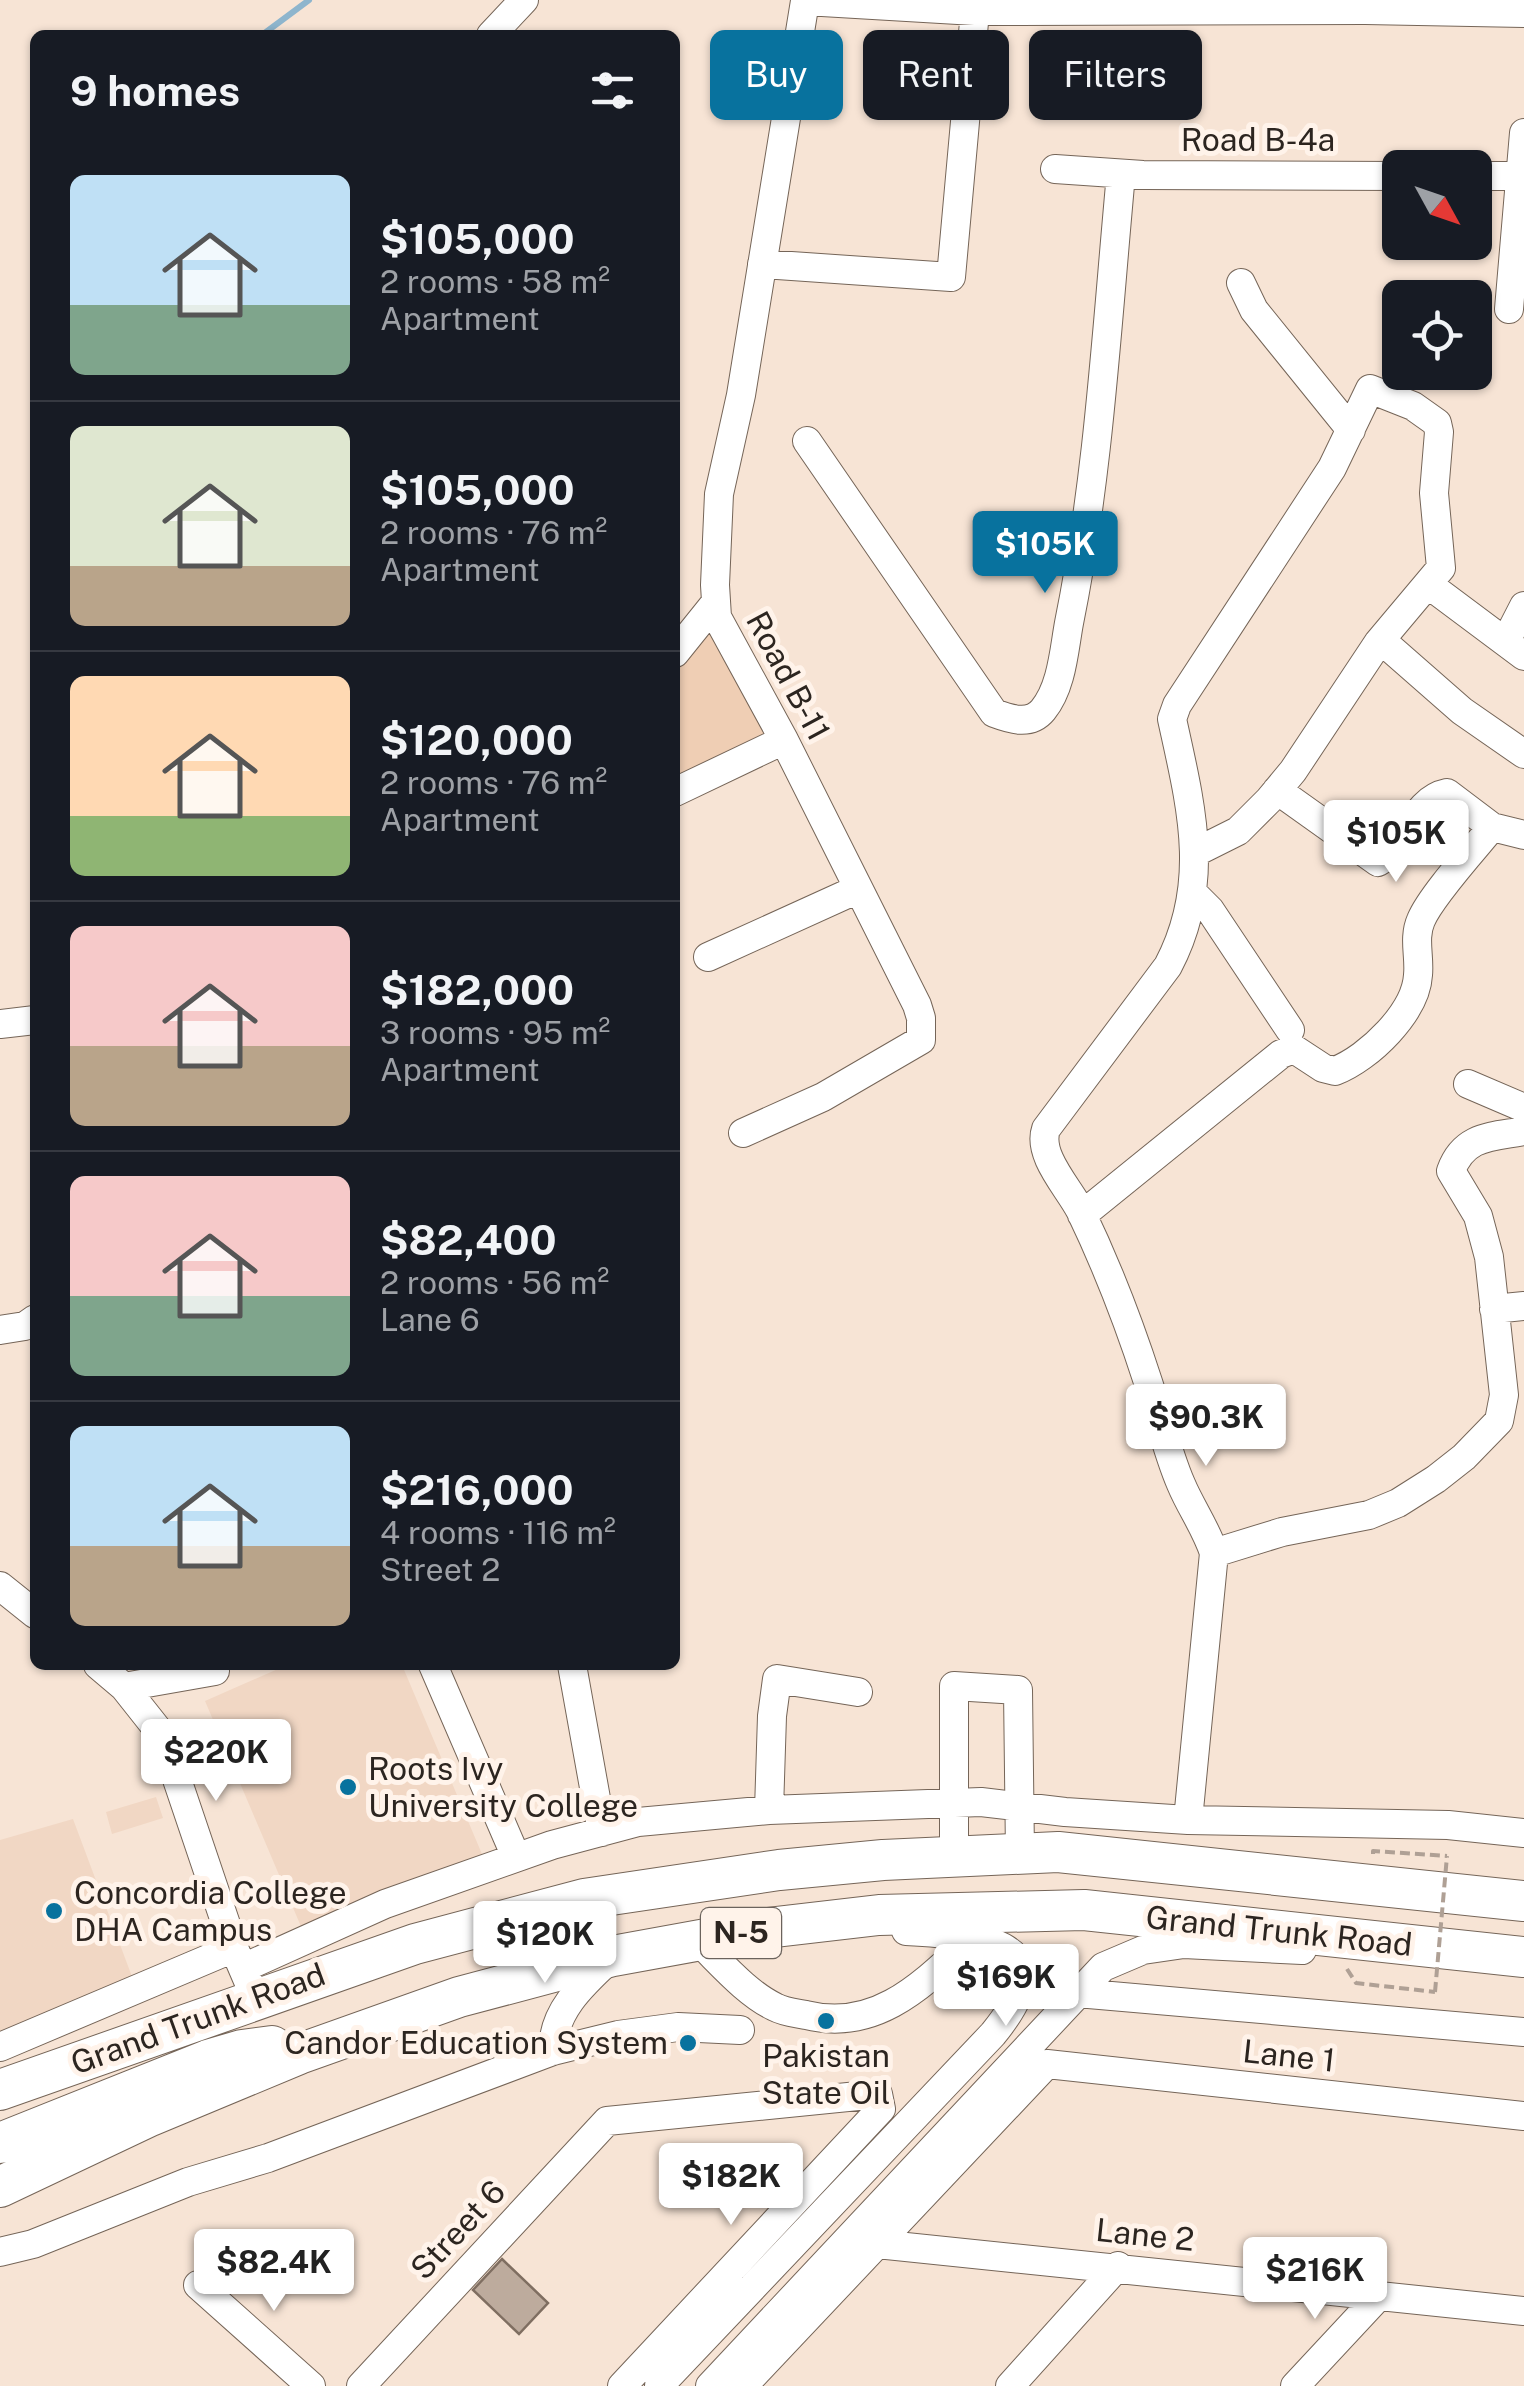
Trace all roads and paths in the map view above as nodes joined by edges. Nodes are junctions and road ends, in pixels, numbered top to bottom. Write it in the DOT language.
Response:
graph roads {
  1 [pos="524,0"];
  2 [pos="803,0"];
  3 [pos="1366,5"];
  4 [pos="975,6"];
  5 [pos="1188,6"];
  6 [pos="1524,13"];
  7 [pos="496,30"];
  8 [pos="1524,134"];
  9 [pos="1056,169"];
  10 [pos="1122,174"];
  11 [pos="1382,176"];
  12 [pos="1492,176"];
  13 [pos="1522,176"];
  14 [pos="762,264"];
  15 [pos="1241,284"];
  16 [pos="1509,308"];
  17 [pos="1351,430"];
  18 [pos="807,441"];
  19 [pos="1429,585"];
  20 [pos="716,602"];
  21 [pos="1524,606"];
  22 [pos="1381,640"];
  23 [pos="680,647"];
  24 [pos="1515,648"];
  25 [pos="784,740"];
  26 [pos="1524,754"];
  27 [pos="680,790"];
  28 [pos="1278,790"];
  29 [pos="1492,827"];
  30 [pos="1524,834"];
  31 [pos="1194,853"];
  32 [pos="858,889"];
  33 [pos="1193,893"];
  34 [pos="708,956"];
  35 [pos="30,1021"];
  36 [pos="0,1024"];
  37 [pos="1290,1030"];
  38 [pos="1468,1084"];
  39 [pos="1524,1108"];
  40 [pos="1524,1131"];
  41 [pos="743,1133"];
  42 [pos="1082,1215"];
  43 [pos="1524,1306"];
  44 [pos="1494,1309"];
  45 [pos="30,1322"];
  46 [pos="0,1330"];
  47 [pos="1214,1553"];
  48 [pos="0,1586"];
  49 [pos="30,1610"];
  50 [pos="104,1670"];
  51 [pos="435,1670"];
  52 [pos="573,1670"];
  53 [pos="215,1671"];
  54 [pos="124,1686"];
  55 [pos="858,1692"];
  56 [pos="953,1803"];
  57 [pos="1018,1807"];
  58 [pos="769,1810"];
  59 [pos="1188,1820"];
  60 [pos="602,1832"];
  61 [pos="1524,1832"];
  62 [pos="1373,1852"];
  63 [pos="1020,1854"];
  64 [pos="516,1857"];
  65 [pos="954,1857"];
  66 [pos="1524,1901"];
  67 [pos="767,1928"];
  68 [pos="974,1938"];
  69 [pos="698,1941"];
  70 [pos="1428,1946"];
  71 [pos="613,1956"];
  72 [pos="1524,1956"];
  73 [pos="246,1978"];
  74 [pos="1356,1983"];
  75 [pos="1077,1993"];
  76 [pos="740,2030"];
  77 [pos="1524,2032"];
  78 [pos="346,2037"];
  79 [pos="0,2046"];
  80 [pos="552,2051"];
  81 [pos="0,2090"];
  82 [pos="0,2113"];
  83 [pos="1524,2116"];
  84 [pos="911,2122"];
  85 [pos="951,2130"];
  86 [pos="0,2143"];
  87 [pos="0,2187"];
  88 [pos="878,2244"];
  89 [pos="0,2252"];
  90 [pos="1118,2266"];
  91 [pos="198,2285"];
  92 [pos="1377,2298"];
  93 [pos="1524,2311"];
  94 [pos="366,2384"];
  95 [pos="311,2386"];
  96 [pos="622,2386"];
  97 [pos="659,2386"];
  98 [pos="710,2386"];
  99 [pos="744,2386"];
  100 [pos="1010,2386"];
  101 [pos="1295,2386"];
  1 -- 7 [label="street"];
  2 -- 4 [label="street"];
  2 -- 14 [label="street, Road B-11"];
  3 -- 5 [label="street"];
  3 -- 6 [label="street"];
  4 -- 5 [label="street"];
  4 -- 14 [label="street"];
  8 -- 13 [label="street"];
  9 -- 10 [label="street, Road B-4a"];
  10 -- 11 [label="street, Road B-4a"];
  10 -- 18 [label="street"];
  12 -- 13 [label="street"];
  13 -- 16 [label="street"];
  14 -- 20 [label="street, Road B-11"];
  15 -- 17 [label="street"];
  17 -- 19 [label="street"];
  17 -- 31 [label="street"];
  19 -- 22 [label="street"];
  19 -- 24 [label="street"];
  20 -- 23 [label="street"];
  20 -- 25 [label="street, Road B-11"];
  21 -- 24 [label="street"];
  22 -- 26 [label="street"];
  22 -- 28 [label="street"];
  25 -- 27 [label="street"];
  25 -- 32 [label="street, Road B-11"];
  28 -- 29 [label="street"];
  28 -- 31 [label="street"];
  29 -- 30 [label="street"];
  29 -- 42 [label="street"];
  31 -- 33 [label="street"];
  32 -- 34 [label="street"];
  32 -- 41 [label="street, Road B-11"];
  33 -- 37 [label="street"];
  33 -- 42 [label="street"];
  35 -- 36 [label="street"];
  38 -- 39 [label="street"];
  40 -- 44 [label="street"];
  42 -- 47 [label="street"];
  43 -- 44 [label="street"];
  44 -- 47 [label="street"];
  45 -- 46 [label="street"];
  47 -- 59 [label="street"];
  48 -- 49 [label="street"];
  50 -- 54 [label="street"];
  51 -- 64 [label="street"];
  52 -- 60 [label="street"];
  53 -- 54 [label="street"];
  54 -- 73 [label="street"];
  55 -- 58 [label="street"];
  56 -- 57 [label="street"];
  56 -- 57 [label="street"];
  56 -- 58 [label="street"];
  56 -- 65 [label="street"];
  57 -- 59 [label="street"];
  57 -- 63 [label="street"];
  58 -- 60 [label="street"];
  59 -- 61 [label="street"];
  60 -- 64 [label="street"];
  62 -- 74 [label="path, bridge"];
  63 -- 65 [label="highway, Grand Trunk Road / N-5"];
  63 -- 66 [label="highway, Grand Trunk Road / N-5"];
  64 -- 73 [label="street"];
  65 -- 73 [label="highway, Grand Trunk Road / N-5"];
  67 -- 68 [label="street"];
  67 -- 69 [label="highway, Grand Trunk Road / N-5"];
  67 -- 70 [label="highway, Grand Trunk Road / N-5"];
  68 -- 69 [label="street"];
  68 -- 84 [label="street"];
  69 -- 71 [label="highway, Grand Trunk Road / N-5"];
  70 -- 72 [label="highway, Grand Trunk Road / N-5"];
  70 -- 75 [label="street"];
  71 -- 78 [label="highway, Grand Trunk Road / N-5"];
  71 -- 80 [label="street"];
  73 -- 79 [label="street"];
  73 -- 81 [label="highway, Grand Trunk Road / N-5"];
  73 -- 82 [label="highway"];
  75 -- 77 [label="street"];
  75 -- 85 [label="street"];
  76 -- 80 [label="street"];
  78 -- 86 [label="highway"];
  78 -- 87 [label="highway, Grand Trunk Road / N-5"];
  80 -- 89 [label="street"];
  83 -- 88 [label="street, Lane 1"];
  84 -- 85 [label="street"];
  84 -- 97 [label="street"];
  85 -- 98 [label="street"];
  88 -- 90 [label="street, Lane 2"];
  88 -- 99 [label="street"];
  90 -- 92 [label="street, Lane 2"];
  90 -- 100 [label="street"];
  91 -- 95 [label="street"];
  92 -- 93 [label="street, Lane 2"];
  92 -- 101 [label="street"];
  94 -- 96 [label="street, Street 6"];
}
